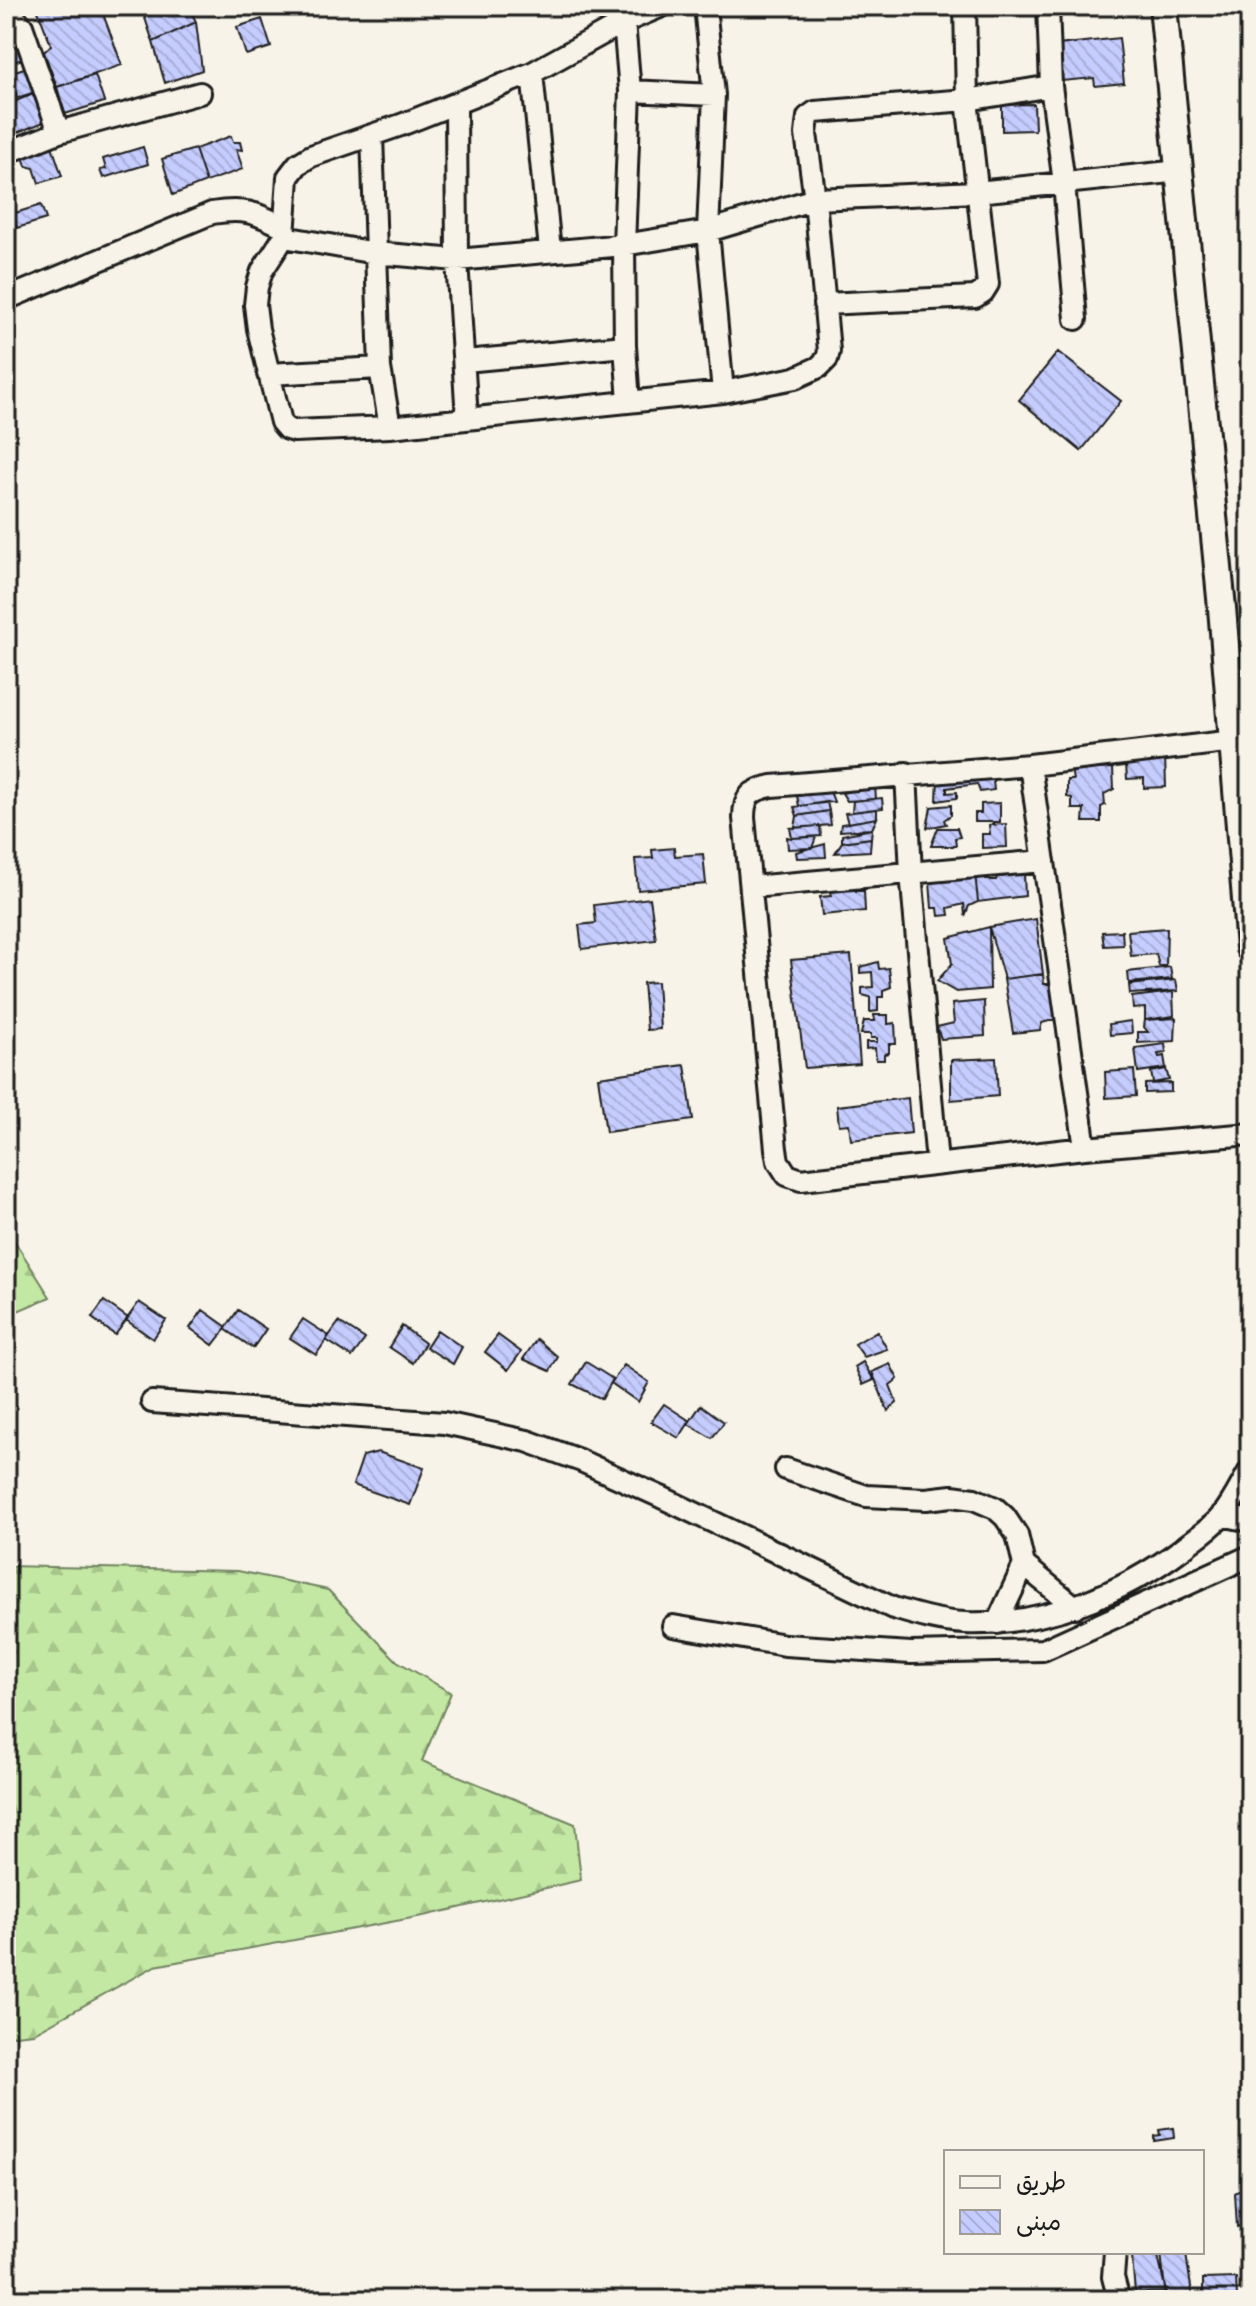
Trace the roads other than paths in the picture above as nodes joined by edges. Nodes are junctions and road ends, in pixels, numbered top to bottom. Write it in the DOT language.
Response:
graph roads {
  1 [pos="662,6"];
  2 [pos="705,6"];
  3 [pos="965,6"];
  4 [pos="1048,6"];
  5 [pos="1163,6"];
  6 [pos="6,20"];
  7 [pos="624,22"];
  8 [pos="532,73"];
  9 [pos="1051,86"];
  10 [pos="630,91"];
  11 [pos="200,93"];
  12 [pos="714,95"];
  13 [pos="967,100"];
  14 [pos="456,104"];
  15 [pos="59,132"];
  16 [pos="372,135"];
  17 [pos="6,153"];
  18 [pos="1180,171"];
  19 [pos="1064,183"];
  20 [pos="977,192"];
  21 [pos="815,199"];
  22 [pos="708,231"];
  23 [pos="284,232"];
  24 [pos="624,245"];
  25 [pos="550,250"];
  26 [pos="375,253"];
  27 [pos="457,260"];
  28 [pos="6,299"];
  29 [pos="824,304"];
  30 [pos="1076,319"];
  31 [pos="625,346"];
  32 [pos="465,361"];
  33 [pos="380,368"];
  34 [pos="268,374"];
  35 [pos="723,392"];
  36 [pos="629,402"];
  37 [pos="467,419"];
  38 [pos="390,427"];
  39 [pos="1234,741"];
  40 [pos="1030,765"];
  41 [pos="906,773"];
  42 [pos="1044,861"];
  43 [pos="911,873"];
  44 [pos="752,887"];
  45 [pos="1250,948"];
  46 [pos="1250,1134"];
  47 [pos="1085,1148"];
  48 [pos="937,1163"];
  49 [pos="152,1402"];
  50 [pos="786,1469"];
  51 [pos="1250,1470"];
  52 [pos="1222,1515"];
  53 [pos="1250,1521"];
  54 [pos="1250,1556"];
  55 [pos="1024,1565"];
  56 [pos="1075,1607"];
  57 [pos="997,1623"];
  58 [pos="673,1626"];
  59 [pos="1115,2254"];
  60 [pos="1119,2300"];
  1 -- 7 [label="street"];
  2 -- 12 [label="street"];
  3 -- 13 [label="street"];
  4 -- 9 [label="street"];
  5 -- 18 [label="street"];
  6 -- 15 [label="street"];
  7 -- 8 [label="street"];
  7 -- 10 [label="street"];
  8 -- 14 [label="street"];
  8 -- 25 [label="street"];
  9 -- 13 [label="street"];
  9 -- 19 [label="street"];
  10 -- 12 [label="street"];
  10 -- 24 [label="street"];
  11 -- 15 [label="street"];
  12 -- 22 [label="street"];
  13 -- 20 [label="street"];
  13 -- 21 [label="street"];
  14 -- 16 [label="street"];
  14 -- 27 [label="street"];
  15 -- 17 [label="street"];
  16 -- 23 [label="street"];
  16 -- 26 [label="street"];
  18 -- 19 [label="street"];
  18 -- 39 [label="street"];
  19 -- 20 [label="street"];
  19 -- 30 [label="street"];
  20 -- 21 [label="street"];
  20 -- 29 [label="street"];
  21 -- 22 [label="street"];
  21 -- 29 [label="street"];
  22 -- 24 [label="street"];
  22 -- 35 [label="street"];
  23 -- 26 [label="street"];
  23 -- 28 [label="street"];
  23 -- 34 [label="street"];
  24 -- 25 [label="street"];
  24 -- 31 [label="street"];
  25 -- 27 [label="street"];
  26 -- 27 [label="street"];
  26 -- 33 [label="street"];
  27 -- 32 [label="street"];
  29 -- 35 [label="street"];
  31 -- 32 [label="street"];
  31 -- 36 [label="street"];
  32 -- 37 [label="street"];
  33 -- 34 [label="street"];
  33 -- 38 [label="street"];
  34 -- 38 [label="street"];
  35 -- 36 [label="street"];
  36 -- 37 [label="street"];
  37 -- 38 [label="street"];
  39 -- 40 [label="street"];
  39 -- 45 [label="street"];
  40 -- 41 [label="street"];
  40 -- 42 [label="street"];
  41 -- 43 [label="street"];
  41 -- 44 [label="street"];
  42 -- 43 [label="street"];
  42 -- 47 [label="street"];
  43 -- 44 [label="street"];
  43 -- 48 [label="street"];
  44 -- 48 [label="street"];
  46 -- 47 [label="street"];
  47 -- 48 [label="street"];
  49 -- 57 [label="street"];
  50 -- 55 [label="street"];
  51 -- 52 [label="street"];
  52 -- 53 [label="street"];
  52 -- 56 [label="street"];
  54 -- 58 [label="street"];
  55 -- 56 [label="street"];
  55 -- 57 [label="street"];
  56 -- 57 [label="street"];
  59 -- 60 [label="street"];
}
